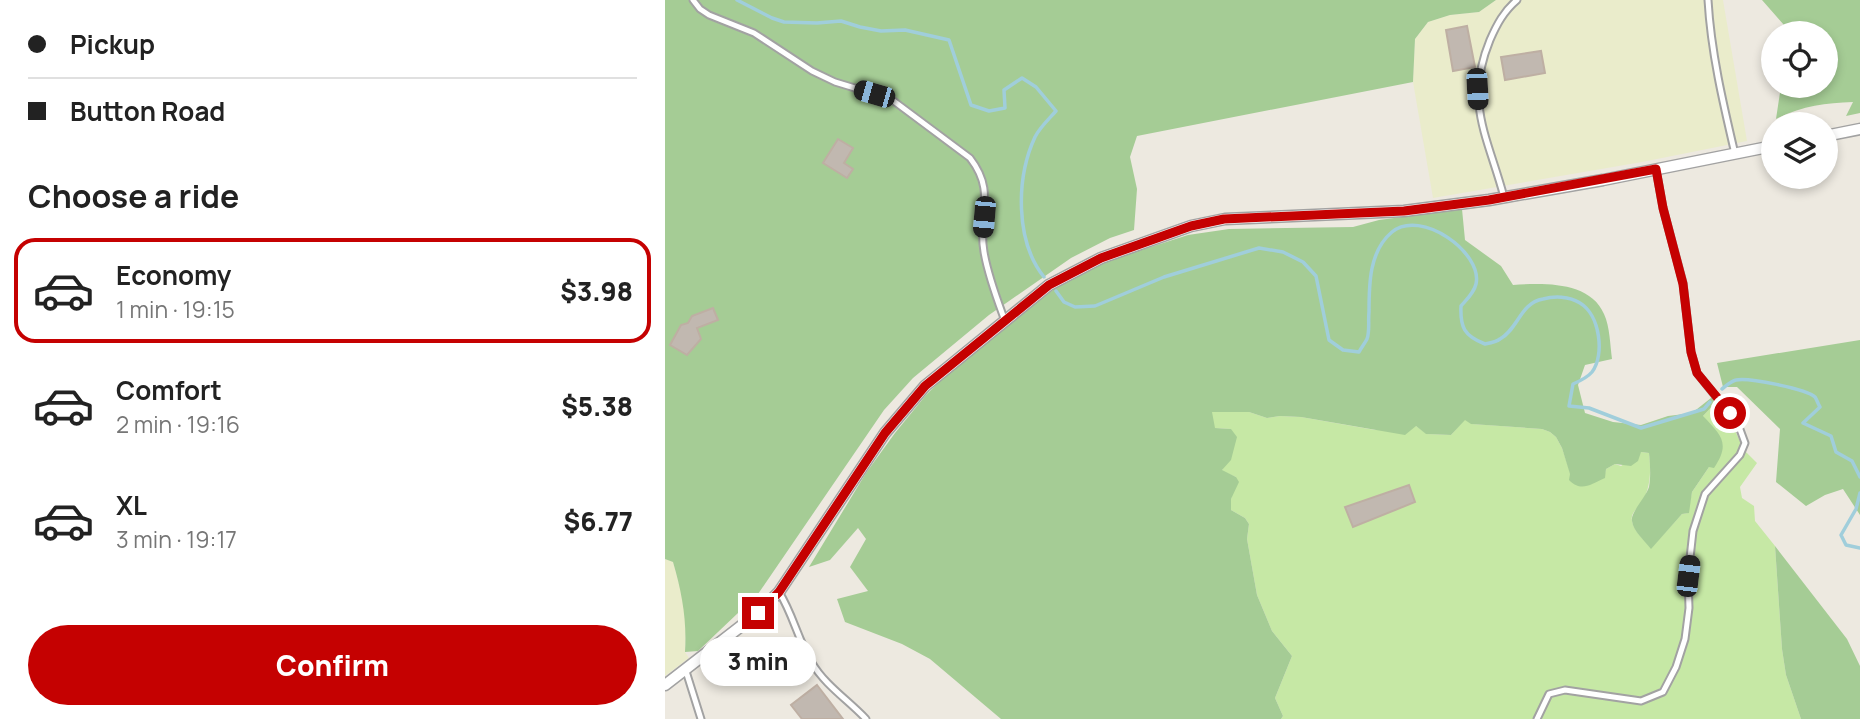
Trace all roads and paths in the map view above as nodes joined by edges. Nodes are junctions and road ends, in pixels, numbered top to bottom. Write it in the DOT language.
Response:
graph roads {
  1 [pos="693,0"];
  2 [pos="1517,0"];
  3 [pos="1708,0"];
  4 [pos="1860,129"];
  5 [pos="1838,133"];
  6 [pos="1761,148"];
  7 [pos="1735,153"];
  8 [pos="1656,169"];
  9 [pos="1504,197"];
  10 [pos="1005,321"];
  11 [pos="779,592"];
  12 [pos="685,668"];
  13 [pos="665,685"];
  14 [pos="701,719"];
  15 [pos="866,719"];
  16 [pos="1537,719"];
  1 -- 10 [label="lane"];
  2 -- 9 [label="lane"];
  3 -- 7 [label="lane"];
  4 -- 5 [label="street"];
  6 -- 7 [label="street"];
  7 -- 8 [label="street"];
  8 -- 9 [label="street"];
  8 -- 16 [label="lane"];
  9 -- 10 [label="street"];
  10 -- 11 [label="street"];
  11 -- 12 [label="street"];
  11 -- 15 [label="lane"];
  12 -- 13 [label="street"];
  12 -- 14 [label="lane"];
}
